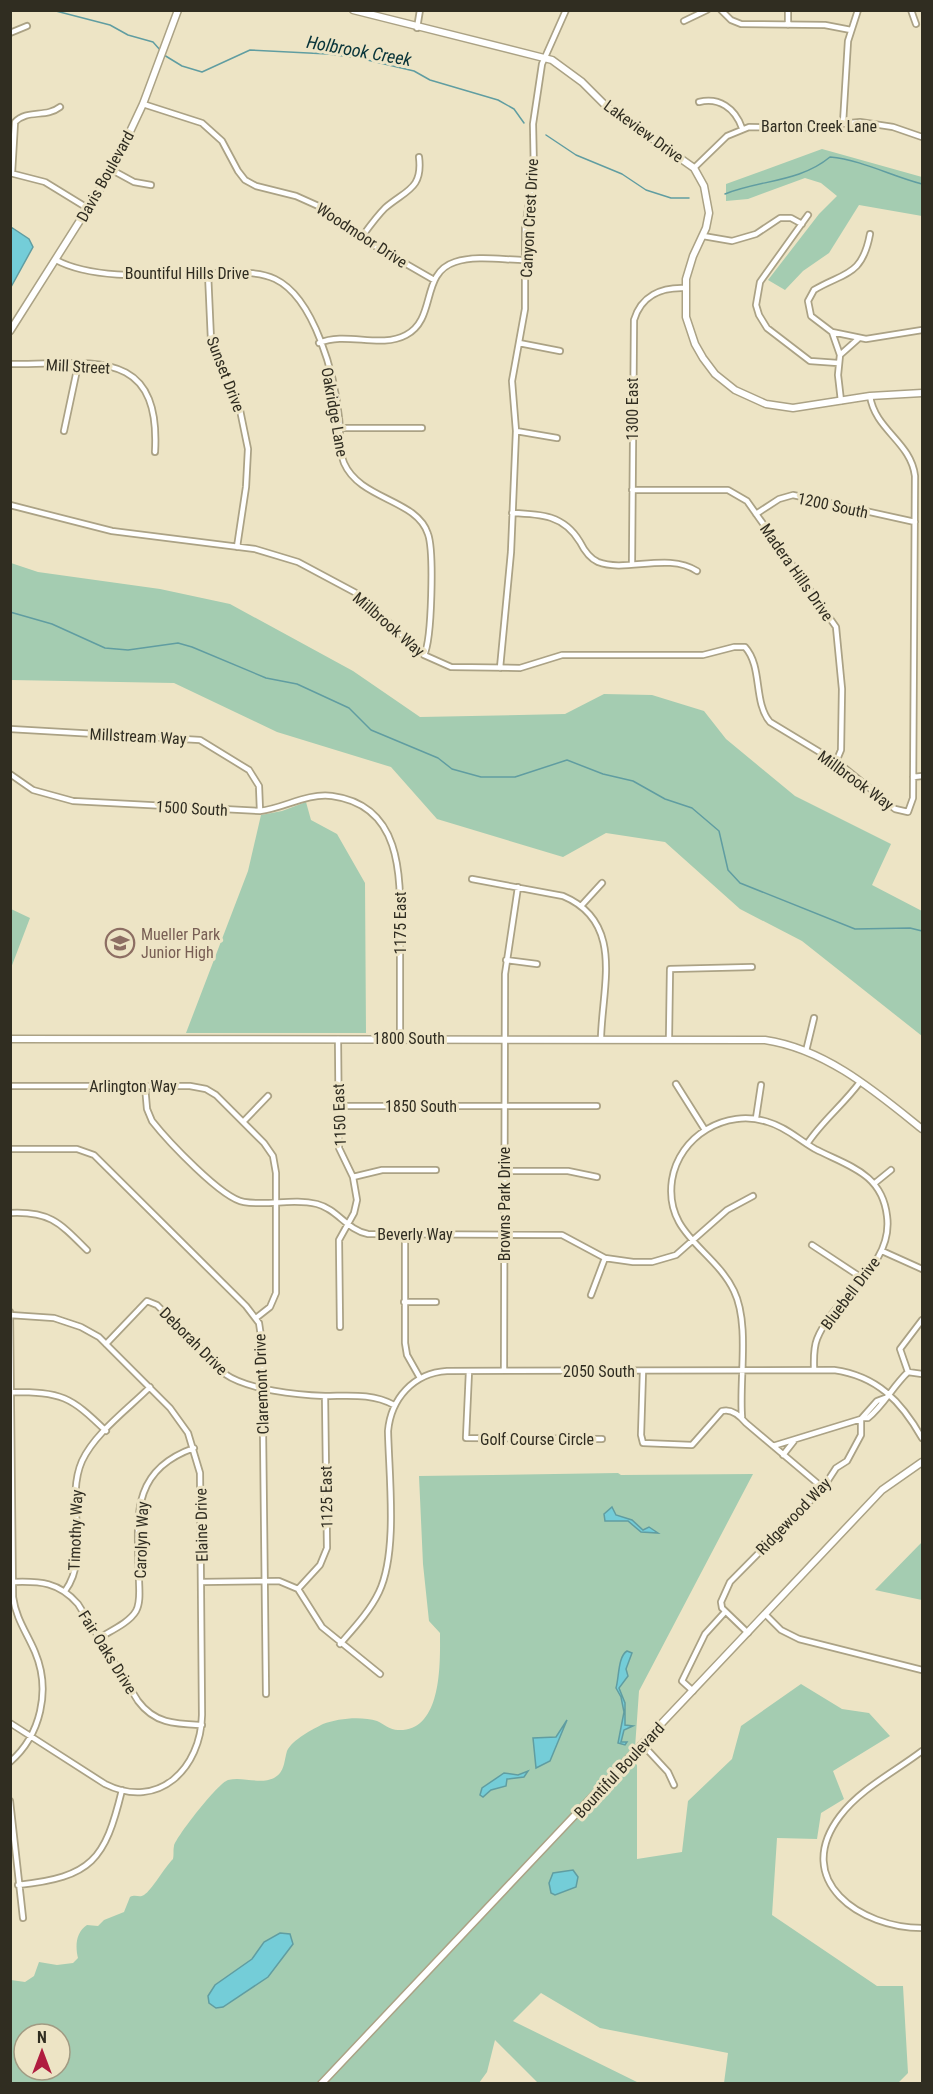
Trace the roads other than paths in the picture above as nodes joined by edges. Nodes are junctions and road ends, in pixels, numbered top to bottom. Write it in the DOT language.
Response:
graph roads {
  1 [pos="178,10"];
  2 [pos="353,10"];
  3 [pos="420,10"];
  4 [pos="566,10"];
  5 [pos="707,10"];
  6 [pos="721,10"];
  7 [pos="788,10"];
  8 [pos="858,10"];
  9 [pos="911,10"];
  10 [pos="684,21"];
  11 [pos="916,24"];
  12 [pos="788,25"];
  13 [pos="27,26"];
  14 [pos="417,28"];
  15 [pos="851,30"];
  16 [pos="10,33"];
  17 [pos="544,57"];
  18 [pos="699,102"];
  19 [pos="143,104"];
  20 [pos="60,107"];
  21 [pos="843,123"];
  22 [pos="742,128"];
  23 [pos="922,137"];
  24 [pos="419,157"];
  25 [pos="694,168"];
  26 [pos="112,170"];
  27 [pos="11,173"];
  28 [pos="151,185"];
  29 [pos="89,209"];
  30 [pos="808,215"];
  31 [pos="802,224"];
  32 [pos="870,234"];
  33 [pos="703,236"];
  34 [pos="361,238"];
  35 [pos="56,260"];
  36 [pos="525,260"];
  37 [pos="208,273"];
  38 [pos="434,280"];
  39 [pos="685,288"];
  40 [pos="922,330"];
  41 [pos="10,331"];
  42 [pos="832,332"];
  43 [pos="858,339"];
  44 [pos="320,343"];
  45 [pos="519,343"];
  46 [pos="560,351"];
  47 [pos="840,355"];
  48 [pos="838,363"];
  49 [pos="10,364"];
  50 [pos="78,365"];
  51 [pos="922,393"];
  52 [pos="870,396"];
  53 [pos="841,401"];
  54 [pos="340,428"];
  55 [pos="422,428"];
  56 [pos="64,431"];
  57 [pos="516,431"];
  58 [pos="556,438"];
  59 [pos="155,452"];
  60 [pos="632,490"];
  61 [pos="10,505"];
  62 [pos="512,513"];
  63 [pos="756,514"];
  64 [pos="915,522"];
  65 [pos="237,547"];
  66 [pos="632,564"];
  67 [pos="697,571"];
  68 [pos="424,655"];
  69 [pos="500,668"];
  70 [pos="10,729"];
  71 [pos="836,762"];
  72 [pos="10,774"];
  73 [pos="922,776"];
  74 [pos="914,777"];
  75 [pos="260,811"];
  76 [pos="373,816"];
  77 [pos="472,879"];
  78 [pos="602,884"];
  79 [pos="518,887"];
  80 [pos="581,906"];
  81 [pos="506,960"];
  82 [pos="537,964"];
  83 [pos="752,967"];
  84 [pos="814,1018"];
  85 [pos="400,1038"];
  86 [pos="504,1038"];
  87 [pos="601,1038"];
  88 [pos="669,1038"];
  89 [pos="10,1039"];
  90 [pos="338,1039"];
  91 [pos="806,1051"];
  92 [pos="860,1082"];
  93 [pos="676,1084"];
  94 [pos="761,1085"];
  95 [pos="10,1086"];
  96 [pos="145,1086"];
  97 [pos="268,1096"];
  98 [pos="338,1106"];
  99 [pos="504,1106"];
  100 [pos="597,1106"];
  101 [pos="756,1118"];
  102 [pos="243,1122"];
  103 [pos="705,1130"];
  104 [pos="922,1130"];
  105 [pos="807,1144"];
  106 [pos="10,1149"];
  107 [pos="436,1170"];
  108 [pos="891,1170"];
  109 [pos="504,1171"];
  110 [pos="353,1177"];
  111 [pos="597,1177"];
  112 [pos="874,1183"];
  113 [pos="753,1196"];
  114 [pos="276,1203"];
  115 [pos="10,1213"];
  116 [pos="346,1225"];
  117 [pos="405,1235"];
  118 [pos="504,1235"];
  119 [pos="693,1241"];
  120 [pos="812,1245"];
  121 [pos="87,1250"];
  122 [pos="882,1251"];
  123 [pos="605,1258"];
  124 [pos="922,1269"];
  125 [pos="862,1278"];
  126 [pos="591,1295"];
  127 [pos="404,1302"];
  128 [pos="436,1302"];
  129 [pos="10,1314"];
  130 [pos="256,1317"];
  131 [pos="922,1320"];
  132 [pos="340,1327"];
  133 [pos="106,1344"];
  134 [pos="470,1371"];
  135 [pos="504,1371"];
  136 [pos="643,1371"];
  137 [pos="741,1371"];
  138 [pos="814,1371"];
  139 [pos="908,1372"];
  140 [pos="922,1374"];
  141 [pos="420,1378"];
  142 [pos="150,1387"];
  143 [pos="262,1387"];
  144 [pos="11,1392"];
  145 [pos="889,1392"];
  146 [pos="325,1396"];
  147 [pos="394,1405"];
  148 [pos="742,1417"];
  149 [pos="862,1418"];
  150 [pos="106,1431"];
  151 [pos="922,1438"];
  152 [pos="602,1439"];
  153 [pos="794,1441"];
  154 [pos="773,1446"];
  155 [pos="194,1448"];
  156 [pos="783,1455"];
  157 [pos="922,1462"];
  158 [pos="823,1488"];
  159 [pos="264,1581"];
  160 [pos="12,1582"];
  161 [pos="201,1582"];
  162 [pos="298,1589"];
  163 [pos="65,1591"];
  164 [pos="725,1612"];
  165 [pos="765,1614"];
  166 [pos="748,1633"];
  167 [pos="99,1638"];
  168 [pos="340,1644"];
  169 [pos="922,1670"];
  170 [pos="380,1674"];
  171 [pos="693,1691"];
  172 [pos="266,1694"];
  173 [pos="10,1723"];
  174 [pos="202,1725"];
  175 [pos="31,1736"];
  176 [pos="643,1745"];
  177 [pos="922,1751"];
  178 [pos="10,1762"];
  179 [pos="674,1785"];
  180 [pos="122,1790"];
  181 [pos="10,1801"];
  182 [pos="18,1885"];
  183 [pos="23,1918"];
  184 [pos="922,1928"];
  185 [pos="321,2084"];
  1 -- 19 [label="main road, Davis Boulevard"];
  2 -- 14 [label="main road, Lakeview Drive"];
  3 -- 14 [label="street"];
  4 -- 17 [label="street, Canyon Crest Drive"];
  5 -- 10 [label="street"];
  6 -- 12 [label="street"];
  7 -- 12 [label="street"];
  8 -- 15 [label="street"];
  9 -- 11 [label="street"];
  12 -- 15 [label="street"];
  13 -- 16 [label="street"];
  14 -- 17 [label="main road, Lakeview Drive"];
  15 -- 21 [label="street"];
  17 -- 25 [label="main road, Lakeview Drive"];
  17 -- 36 [label="street, Canyon Crest Drive"];
  18 -- 22 [label="street"];
  19 -- 26 [label="main road, Davis Boulevard"];
  19 -- 34 [label="street, Woodmoor Drive"];
  20 -- 27 [label="street"];
  21 -- 22 [label="street, Barton Creek Lane"];
  21 -- 23 [label="street, Barton Creek Lane"];
  22 -- 25 [label="street, Barton Creek Lane"];
  24 -- 34 [label="street"];
  25 -- 33 [label="main road, Lakeview Drive"];
  26 -- 28 [label="street"];
  26 -- 29 [label="main road, Davis Boulevard"];
  27 -- 29 [label="street"];
  29 -- 35 [label="main road, Davis Boulevard"];
  30 -- 31 [label="street"];
  31 -- 33 [label="street"];
  31 -- 48 [label="street"];
  32 -- 42 [label="street"];
  33 -- 39 [label="main road, Lakeview Drive"];
  34 -- 38 [label="street, Woodmoor Drive"];
  35 -- 37 [label="street, Bountiful Hills Drive"];
  35 -- 41 [label="main road, Davis Boulevard"];
  36 -- 38 [label="street"];
  36 -- 45 [label="street, Canyon Crest Drive"];
  37 -- 44 [label="street, Bountiful Hills Drive"];
  37 -- 65 [label="street, Sunset Drive"];
  38 -- 44 [label="street"];
  39 -- 53 [label="main road, Lakeview Drive"];
  39 -- 60 [label="street, 1300 East"];
  40 -- 43 [label="street"];
  42 -- 43 [label="street"];
  42 -- 47 [label="street"];
  43 -- 47 [label="street"];
  44 -- 54 [label="street, Oakridge Lane"];
  45 -- 46 [label="street"];
  45 -- 57 [label="street, Canyon Crest Drive"];
  47 -- 48 [label="street"];
  48 -- 53 [label="street"];
  49 -- 50 [label="street, Mill Street"];
  50 -- 56 [label="street"];
  50 -- 59 [label="street, Mill Street"];
  51 -- 52 [label="main road, Lakeview Drive"];
  52 -- 53 [label="main road, Lakeview Drive"];
  52 -- 64 [label="street"];
  54 -- 55 [label="street"];
  54 -- 68 [label="street, Oakridge Lane"];
  57 -- 58 [label="street"];
  57 -- 62 [label="street, Canyon Crest Drive"];
  60 -- 63 [label="street, Madera Hills Drive"];
  60 -- 66 [label="street, 1300 East"];
  61 -- 65 [label="street, Millbrook Way"];
  62 -- 66 [label="street"];
  62 -- 69 [label="street, Canyon Crest Drive"];
  63 -- 64 [label="street, 1200 South"];
  63 -- 71 [label="street, Madera Hills Drive"];
  64 -- 74 [label="street"];
  65 -- 68 [label="street, Millbrook Way"];
  66 -- 67 [label="street"];
  68 -- 69 [label="street, Millbrook Way"];
  69 -- 71 [label="street, Millbrook Way"];
  70 -- 75 [label="street, Millstream Way"];
  71 -- 74 [label="street, Millbrook Way"];
  72 -- 75 [label="street, 1500 South"];
  73 -- 74 [label="street"];
  75 -- 76 [label="street, 1500 South"];
  76 -- 85 [label="street, 1175 East"];
  77 -- 79 [label="street"];
  78 -- 80 [label="street"];
  79 -- 80 [label="street"];
  79 -- 81 [label="street, Browns Park Drive"];
  80 -- 87 [label="street"];
  81 -- 82 [label="street"];
  81 -- 86 [label="street, Browns Park Drive"];
  83 -- 88 [label="street"];
  84 -- 91 [label="street"];
  85 -- 86 [label="main road, 1800 South"];
  85 -- 90 [label="main road, 1800 South"];
  86 -- 87 [label="main road, 1800 South"];
  86 -- 99 [label="street, Browns Park Drive"];
  87 -- 88 [label="main road, 1800 South"];
  88 -- 91 [label="main road, 1800 South"];
  89 -- 90 [label="main road, 1800 South"];
  90 -- 98 [label="street, 1150 East"];
  91 -- 92 [label="main road, 1800 South"];
  92 -- 104 [label="main road, 1800 South"];
  92 -- 105 [label="street"];
  93 -- 103 [label="street"];
  94 -- 101 [label="street"];
  95 -- 96 [label="street, Arlington Way"];
  96 -- 102 [label="street, Arlington Way"];
  96 -- 114 [label="street, Beverly Way"];
  97 -- 102 [label="street"];
  98 -- 99 [label="street, 1850 South"];
  98 -- 110 [label="street, 1150 East"];
  99 -- 100 [label="street, 1850 South"];
  99 -- 109 [label="street, Browns Park Drive"];
  101 -- 103 [label="street"];
  101 -- 105 [label="street, Bluebell Drive"];
  102 -- 114 [label="street, Arlington Way"];
  103 -- 119 [label="street"];
  105 -- 112 [label="street, Bluebell Drive"];
  106 -- 130 [label="street, Claremont Drive"];
  107 -- 110 [label="street"];
  108 -- 112 [label="street"];
  109 -- 111 [label="street"];
  109 -- 118 [label="street, Browns Park Drive"];
  110 -- 116 [label="street, 1150 East"];
  112 -- 122 [label="street, Bluebell Drive"];
  113 -- 119 [label="street, Beverly Way"];
  114 -- 116 [label="street, Beverly Way"];
  114 -- 130 [label="street, Arlington Way"];
  115 -- 121 [label="street"];
  116 -- 117 [label="street, Beverly Way"];
  116 -- 132 [label="street, 1150 East"];
  117 -- 118 [label="street, Beverly Way"];
  117 -- 127 [label="street"];
  118 -- 123 [label="street, Beverly Way"];
  118 -- 135 [label="street, Browns Park Drive"];
  119 -- 123 [label="street, Beverly Way"];
  119 -- 137 [label="street"];
  120 -- 125 [label="street"];
  122 -- 124 [label="street"];
  122 -- 125 [label="street, Bluebell Drive"];
  123 -- 126 [label="street"];
  125 -- 138 [label="street, Bluebell Drive"];
  127 -- 128 [label="street"];
  127 -- 141 [label="street"];
  129 -- 133 [label="street, Elaine Drive"];
  129 -- 144 [label="street"];
  130 -- 143 [label="street, Claremont Drive"];
  131 -- 139 [label="street"];
  133 -- 142 [label="street, Elaine Drive"];
  133 -- 143 [label="street, Deborah Drive"];
  134 -- 135 [label="street, 2050 South"];
  134 -- 141 [label="street, 2050 South"];
  134 -- 152 [label="street, Golf Course Circle"];
  135 -- 136 [label="street, 2050 South"];
  136 -- 137 [label="street, 2050 South"];
  136 -- 148 [label="street"];
  137 -- 138 [label="street, 2050 South"];
  137 -- 148 [label="street"];
  138 -- 145 [label="street, 2050 South"];
  139 -- 140 [label="street"];
  139 -- 145 [label="street"];
  141 -- 147 [label="street"];
  142 -- 150 [label="street, Timothy Way"];
  142 -- 155 [label="street, Elaine Drive"];
  143 -- 146 [label="street"];
  143 -- 159 [label="street, Claremont Drive"];
  144 -- 150 [label="street"];
  144 -- 160 [label="street"];
  145 -- 149 [label="street"];
  145 -- 151 [label="street, 2050 South"];
  146 -- 147 [label="street"];
  146 -- 162 [label="street, 1125 East"];
  147 -- 168 [label="street"];
  148 -- 154 [label="street"];
  149 -- 153 [label="street"];
  149 -- 158 [label="street, Ridgewood Way"];
  150 -- 163 [label="street, Timothy Way"];
  153 -- 154 [label="street"];
  153 -- 156 [label="street"];
  154 -- 156 [label="street"];
  155 -- 161 [label="street, Elaine Drive"];
  155 -- 167 [label="street, Carolyn Way"];
  156 -- 158 [label="street"];
  157 -- 165 [label="main road, Bountiful Boulevard"];
  158 -- 164 [label="street, Ridgewood Way"];
  159 -- 161 [label="street"];
  159 -- 162 [label="street"];
  159 -- 172 [label="street, Claremont Drive"];
  160 -- 163 [label="street"];
  160 -- 175 [label="street"];
  161 -- 174 [label="street, Elaine Drive"];
  162 -- 168 [label="street"];
  163 -- 167 [label="street, Fair Oaks Drive"];
  164 -- 166 [label="street"];
  164 -- 171 [label="street"];
  165 -- 166 [label="main road, Bountiful Boulevard"];
  165 -- 169 [label="street"];
  166 -- 171 [label="main road, Bountiful Boulevard"];
  167 -- 174 [label="street, Fair Oaks Drive"];
  168 -- 170 [label="street"];
  171 -- 176 [label="main road, Bountiful Boulevard"];
  173 -- 175 [label="street"];
  174 -- 180 [label="street, Elaine Drive"];
  175 -- 178 [label="street"];
  175 -- 180 [label="street"];
  176 -- 179 [label="street"];
  176 -- 185 [label="main road, Bountiful Boulevard"];
  177 -- 184 [label="street"];
  180 -- 182 [label="street"];
  181 -- 182 [label="street"];
  182 -- 183 [label="street"];
}
